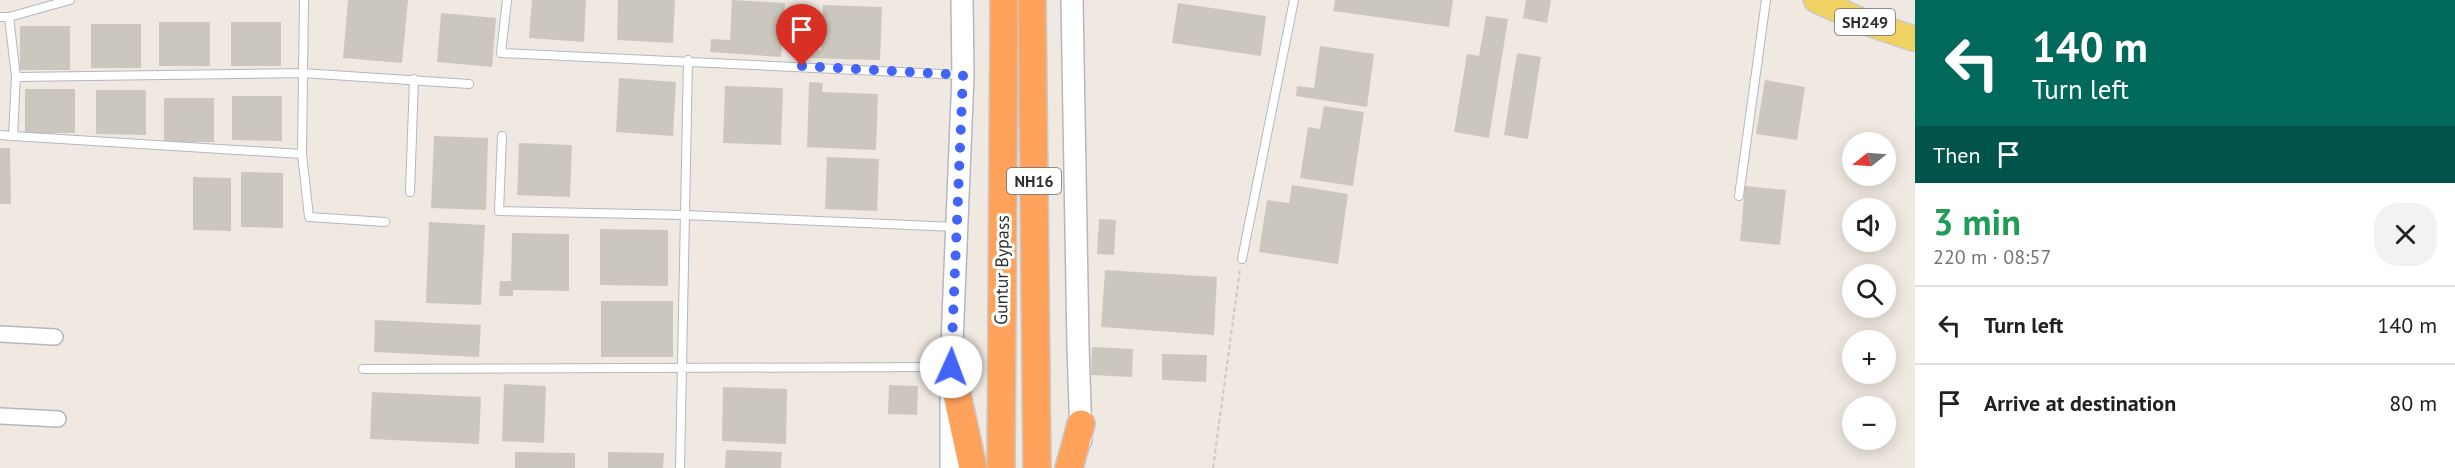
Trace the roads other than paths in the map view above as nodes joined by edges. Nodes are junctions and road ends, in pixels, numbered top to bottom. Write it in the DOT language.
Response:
graph roads {
  1 [pos="70,0"];
  2 [pos="304,0"];
  3 [pos="507,0"];
  4 [pos="962,0"];
  5 [pos="1005,0"];
  6 [pos="1032,0"];
  7 [pos="1072,0"];
  8 [pos="1294,0"];
  9 [pos="1766,0"];
  10 [pos="1816,0"];
  11 [pos="0,17"];
  12 [pos="9,17"];
  13 [pos="1915,39"];
  14 [pos="688,60"];
  15 [pos="302,73"];
  16 [pos="963,75"];
  17 [pos="16,77"];
  18 [pos="414,79"];
  19 [pos="469,84"];
  20 [pos="0,135"];
  21 [pos="13,136"];
  22 [pos="502,136"];
  23 [pos="302,154"];
  24 [pos="410,192"];
  25 [pos="1739,196"];
  26 [pos="685,215"];
  27 [pos="385,222"];
  28 [pos="955,227"];
  29 [pos="1242,259"];
  30 [pos="0,334"];
  31 [pos="55,337"];
  32 [pos="951,367"];
  33 [pos="682,368"];
  34 [pos="363,369"];
  35 [pos="0,416"];
  36 [pos="58,419"];
  37 [pos="1081,424"];
  38 [pos="680,468"];
  39 [pos="951,468"];
  40 [pos="973,468"];
  41 [pos="1001,468"];
  42 [pos="1036,468"];
  43 [pos="1069,468"];
  44 [pos="1081,468"];
  1 -- 12 [label="lane"];
  2 -- 15 [label="lane"];
  3 -- 14 [label="lane"];
  4 -- 16 [label="street"];
  5 -- 41 [label="highway, Guntur Bypass / NH16"];
  6 -- 42 [label="highway, Guntur Bypass / NH16"];
  7 -- 37 [label="street"];
  8 -- 29 [label="lane"];
  9 -- 25 [label="lane"];
  10 -- 13 [label="main road, SH249"];
  11 -- 12 [label="lane"];
  12 -- 17 [label="lane"];
  14 -- 16 [label="lane"];
  14 -- 26 [label="lane"];
  15 -- 17 [label="lane"];
  15 -- 18 [label="lane"];
  15 -- 23 [label="lane"];
  16 -- 28 [label="street"];
  17 -- 21 [label="lane"];
  18 -- 19 [label="lane"];
  18 -- 24 [label="lane"];
  20 -- 21 [label="lane"];
  21 -- 23 [label="lane"];
  22 -- 26 [label="lane"];
  23 -- 27 [label="lane"];
  26 -- 28 [label="lane"];
  26 -- 33 [label="lane"];
  28 -- 32 [label="street"];
  30 -- 31 [label="street"];
  32 -- 33 [label="lane"];
  32 -- 39 [label="street"];
  32 -- 40 [label="highway"];
  33 -- 34 [label="lane"];
  33 -- 38 [label="lane"];
  35 -- 36 [label="street"];
  37 -- 43 [label="highway"];
  37 -- 44 [label="street"];
}
